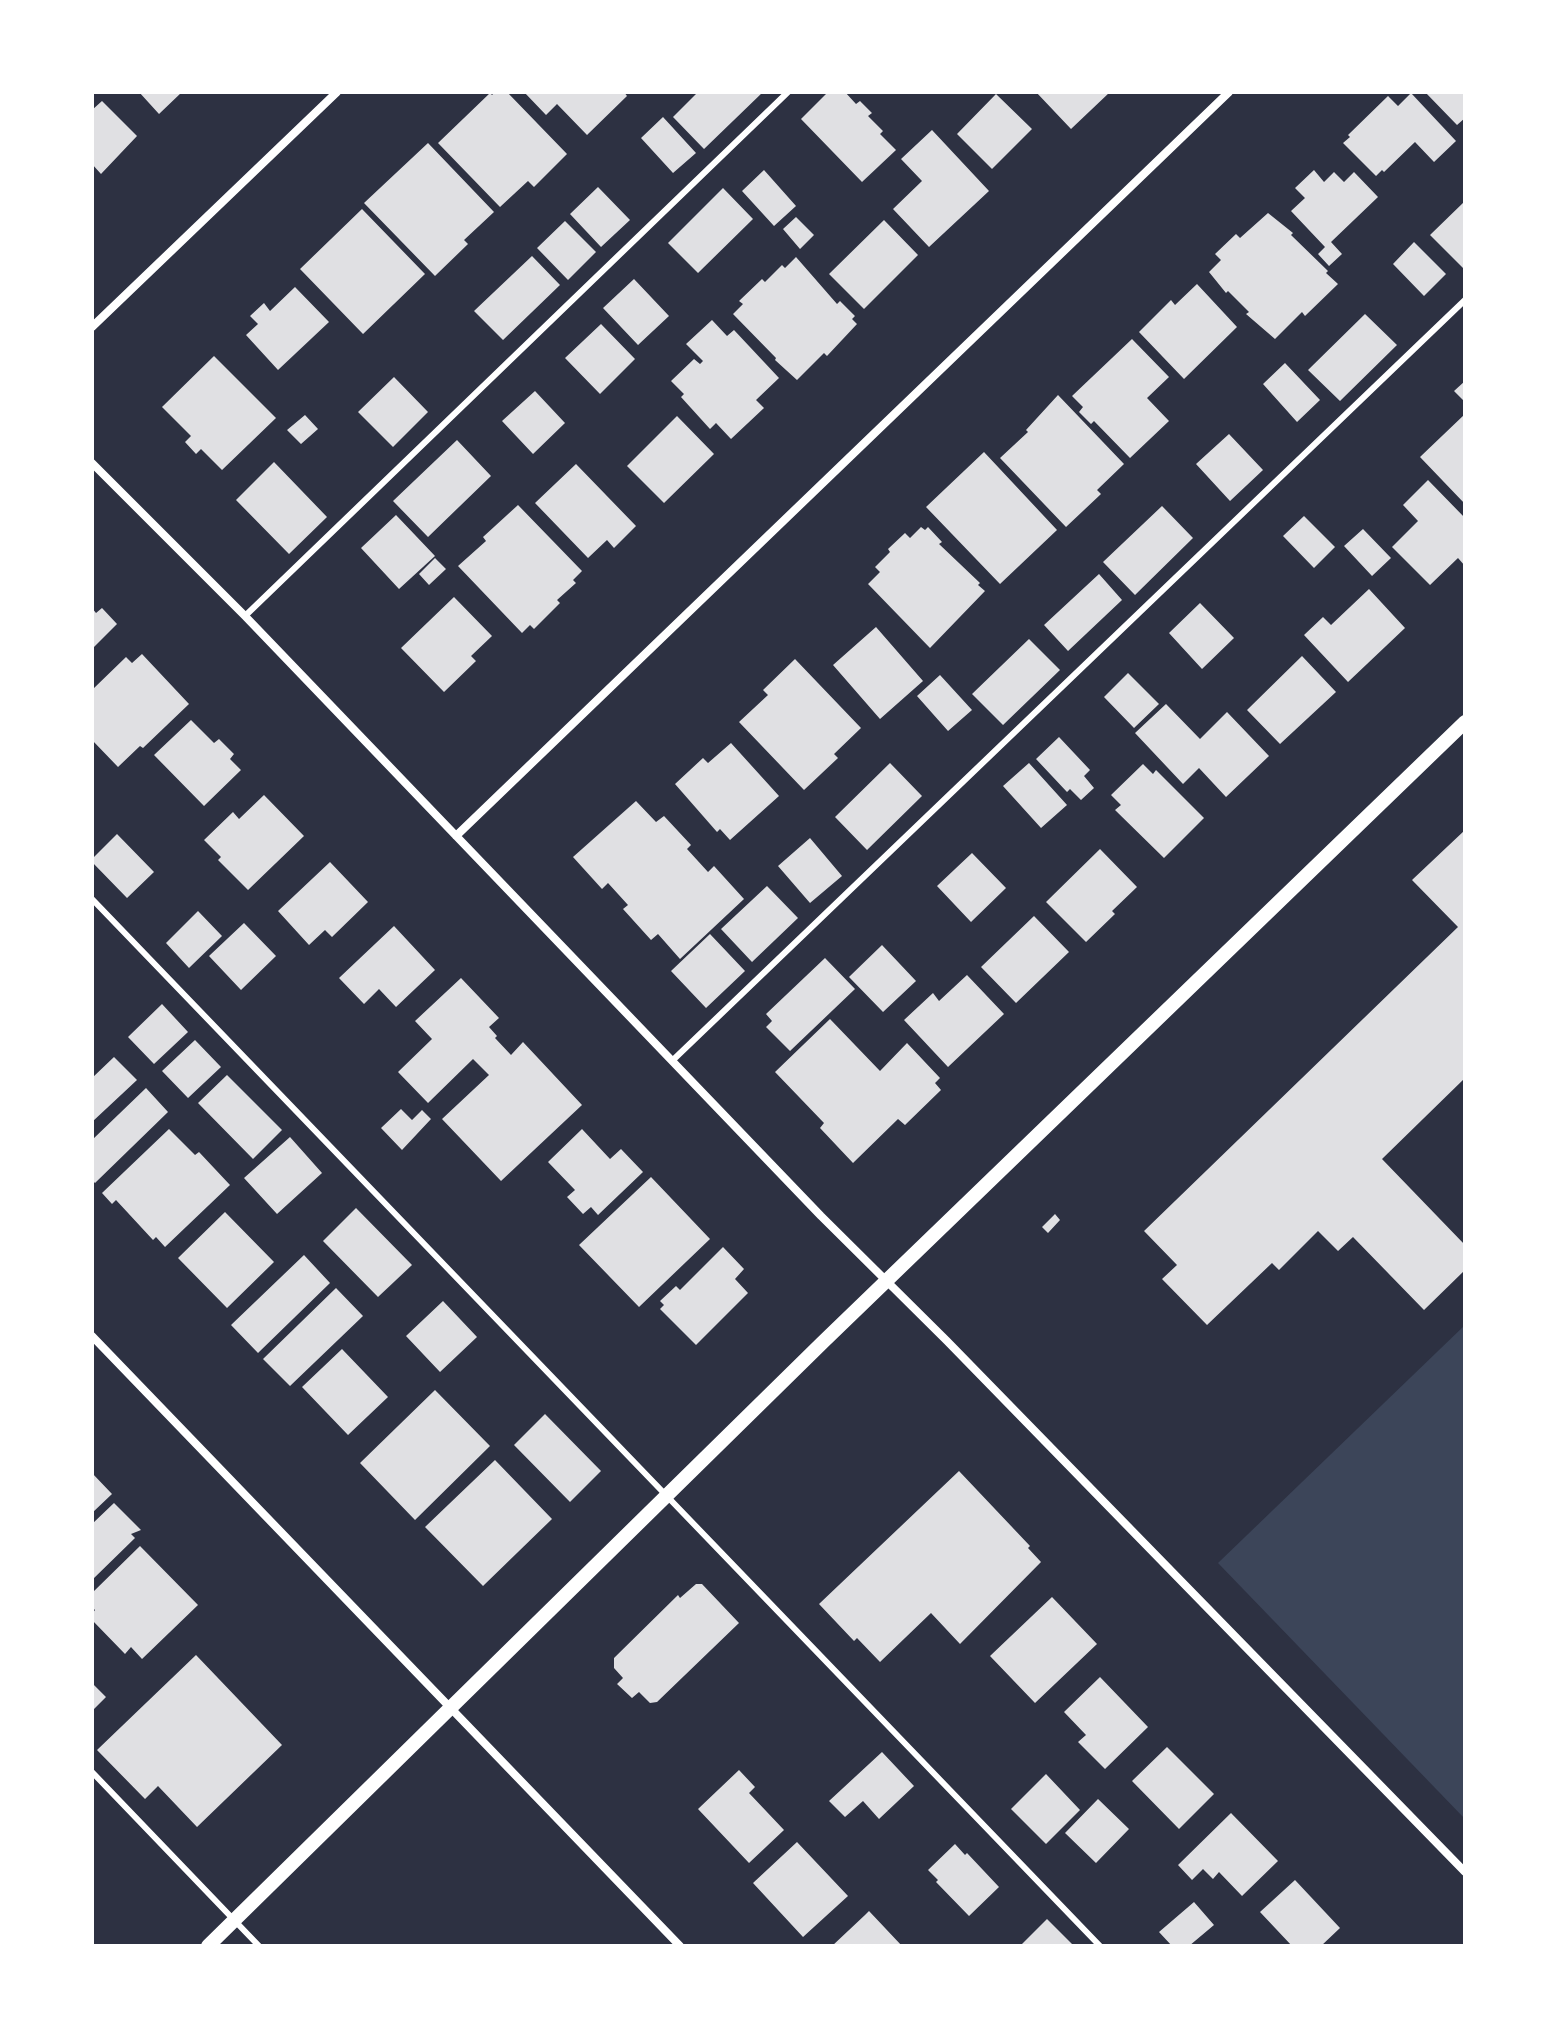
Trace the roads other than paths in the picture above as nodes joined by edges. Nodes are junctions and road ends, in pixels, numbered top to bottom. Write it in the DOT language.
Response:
graph roads {
  1 [pos="337,92"];
  2 [pos="788,92"];
  3 [pos="1229,92"];
  4 [pos="1465,300"];
  5 [pos="92,327"];
  6 [pos="92,463"];
  7 [pos="245,616"];
  8 [pos="1465,722"];
  9 [pos="456,836"];
  10 [pos="92,899"];
  11 [pos="673,1060"];
  12 [pos="887,1282"];
  13 [pos="92,1336"];
  14 [pos="667,1494"];
  15 [pos="452,1708"];
  16 [pos="92,1772"];
  17 [pos="1465,1872"];
  18 [pos="235,1920"];
  19 [pos="208,1946"];
  20 [pos="259,1946"];
  21 [pos="680,1946"];
  22 [pos="1100,1946"];
  1 -- 5 [label="street"];
  2 -- 7 [label="lane"];
  3 -- 9 [label="street"];
  4 -- 11 [label="lane"];
  6 -- 7 [label="street"];
  7 -- 9 [label="street"];
  8 -- 12 [label="street"];
  9 -- 11 [label="street"];
  10 -- 14 [label="lane"];
  11 -- 12 [label="street"];
  12 -- 14 [label="street"];
  12 -- 17 [label="street"];
  13 -- 15 [label="street"];
  14 -- 15 [label="street"];
  14 -- 22 [label="lane"];
  15 -- 18 [label="street"];
  15 -- 21 [label="street"];
  16 -- 18 [label="lane"];
  18 -- 19 [label="street"];
  18 -- 20 [label="lane"];
}
